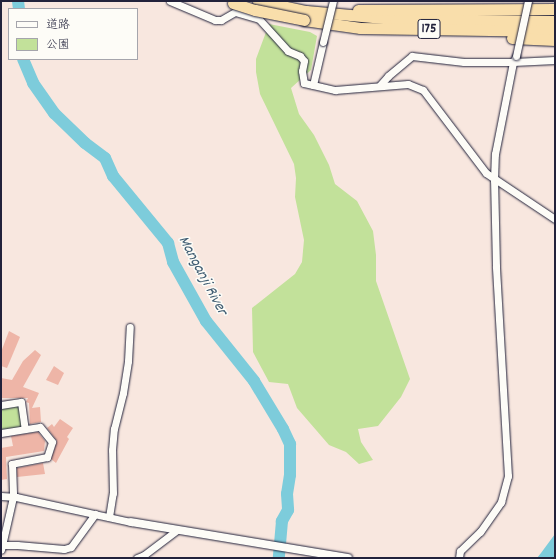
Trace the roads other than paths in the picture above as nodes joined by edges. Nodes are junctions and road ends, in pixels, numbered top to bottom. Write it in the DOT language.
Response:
graph roads {
  1 [pos="170,1"];
  2 [pos="258,1"];
  3 [pos="333,1"];
  4 [pos="528,1"];
  5 [pos="234,4"];
  6 [pos="555,8"];
  7 [pos="320,13"];
  8 [pos="305,16"];
  9 [pos="555,21"];
  10 [pos="338,26"];
  11 [pos="555,31"];
  12 [pos="555,40"];
  13 [pos="514,59"];
  14 [pos="555,60"];
  15 [pos="313,85"];
  16 [pos="380,85"];
  17 [pos="494,180"];
  18 [pos="555,219"];
  19 [pos="130,327"];
  20 [pos="1,405"];
  21 [pos="25,429"];
  22 [pos="1,433"];
  23 [pos="1,496"];
  24 [pos="13,497"];
  25 [pos="94,514"];
  26 [pos="109,516"];
  27 [pos="131,522"];
  28 [pos="177,530"];
  29 [pos="1,547"];
  30 [pos="137,558"];
  31 [pos="348,558"];
  32 [pos="458,558"];
  1 -- 5 [label="street"];
  2 -- 8 [label="highway, 175"];
  3 -- 15 [label="street, bridge"];
  4 -- 13 [label="street, bridge"];
  5 -- 8 [label="highway, 175, bridge"];
  5 -- 15 [label="street"];
  6 -- 7 [label="highway"];
  7 -- 8 [label="highway, 175"];
  7 -- 9 [label="highway, 175"];
  8 -- 10 [label="highway, 175"];
  10 -- 11 [label="highway, 175"];
  10 -- 12 [label="highway"];
  13 -- 14 [label="street"];
  13 -- 16 [label="street"];
  13 -- 17 [label="street"];
  15 -- 16 [label="street"];
  16 -- 17 [label="street"];
  17 -- 18 [label="street"];
  17 -- 32 [label="street"];
  19 -- 26 [label="street"];
  20 -- 21 [label="street"];
  21 -- 22 [label="street"];
  21 -- 24 [label="street"];
  23 -- 24 [label="street"];
  24 -- 25 [label="street"];
  24 -- 29 [label="street"];
  25 -- 26 [label="street"];
  25 -- 29 [label="street"];
  26 -- 27 [label="street"];
  27 -- 28 [label="street"];
  28 -- 30 [label="street"];
  28 -- 31 [label="street"];
}
